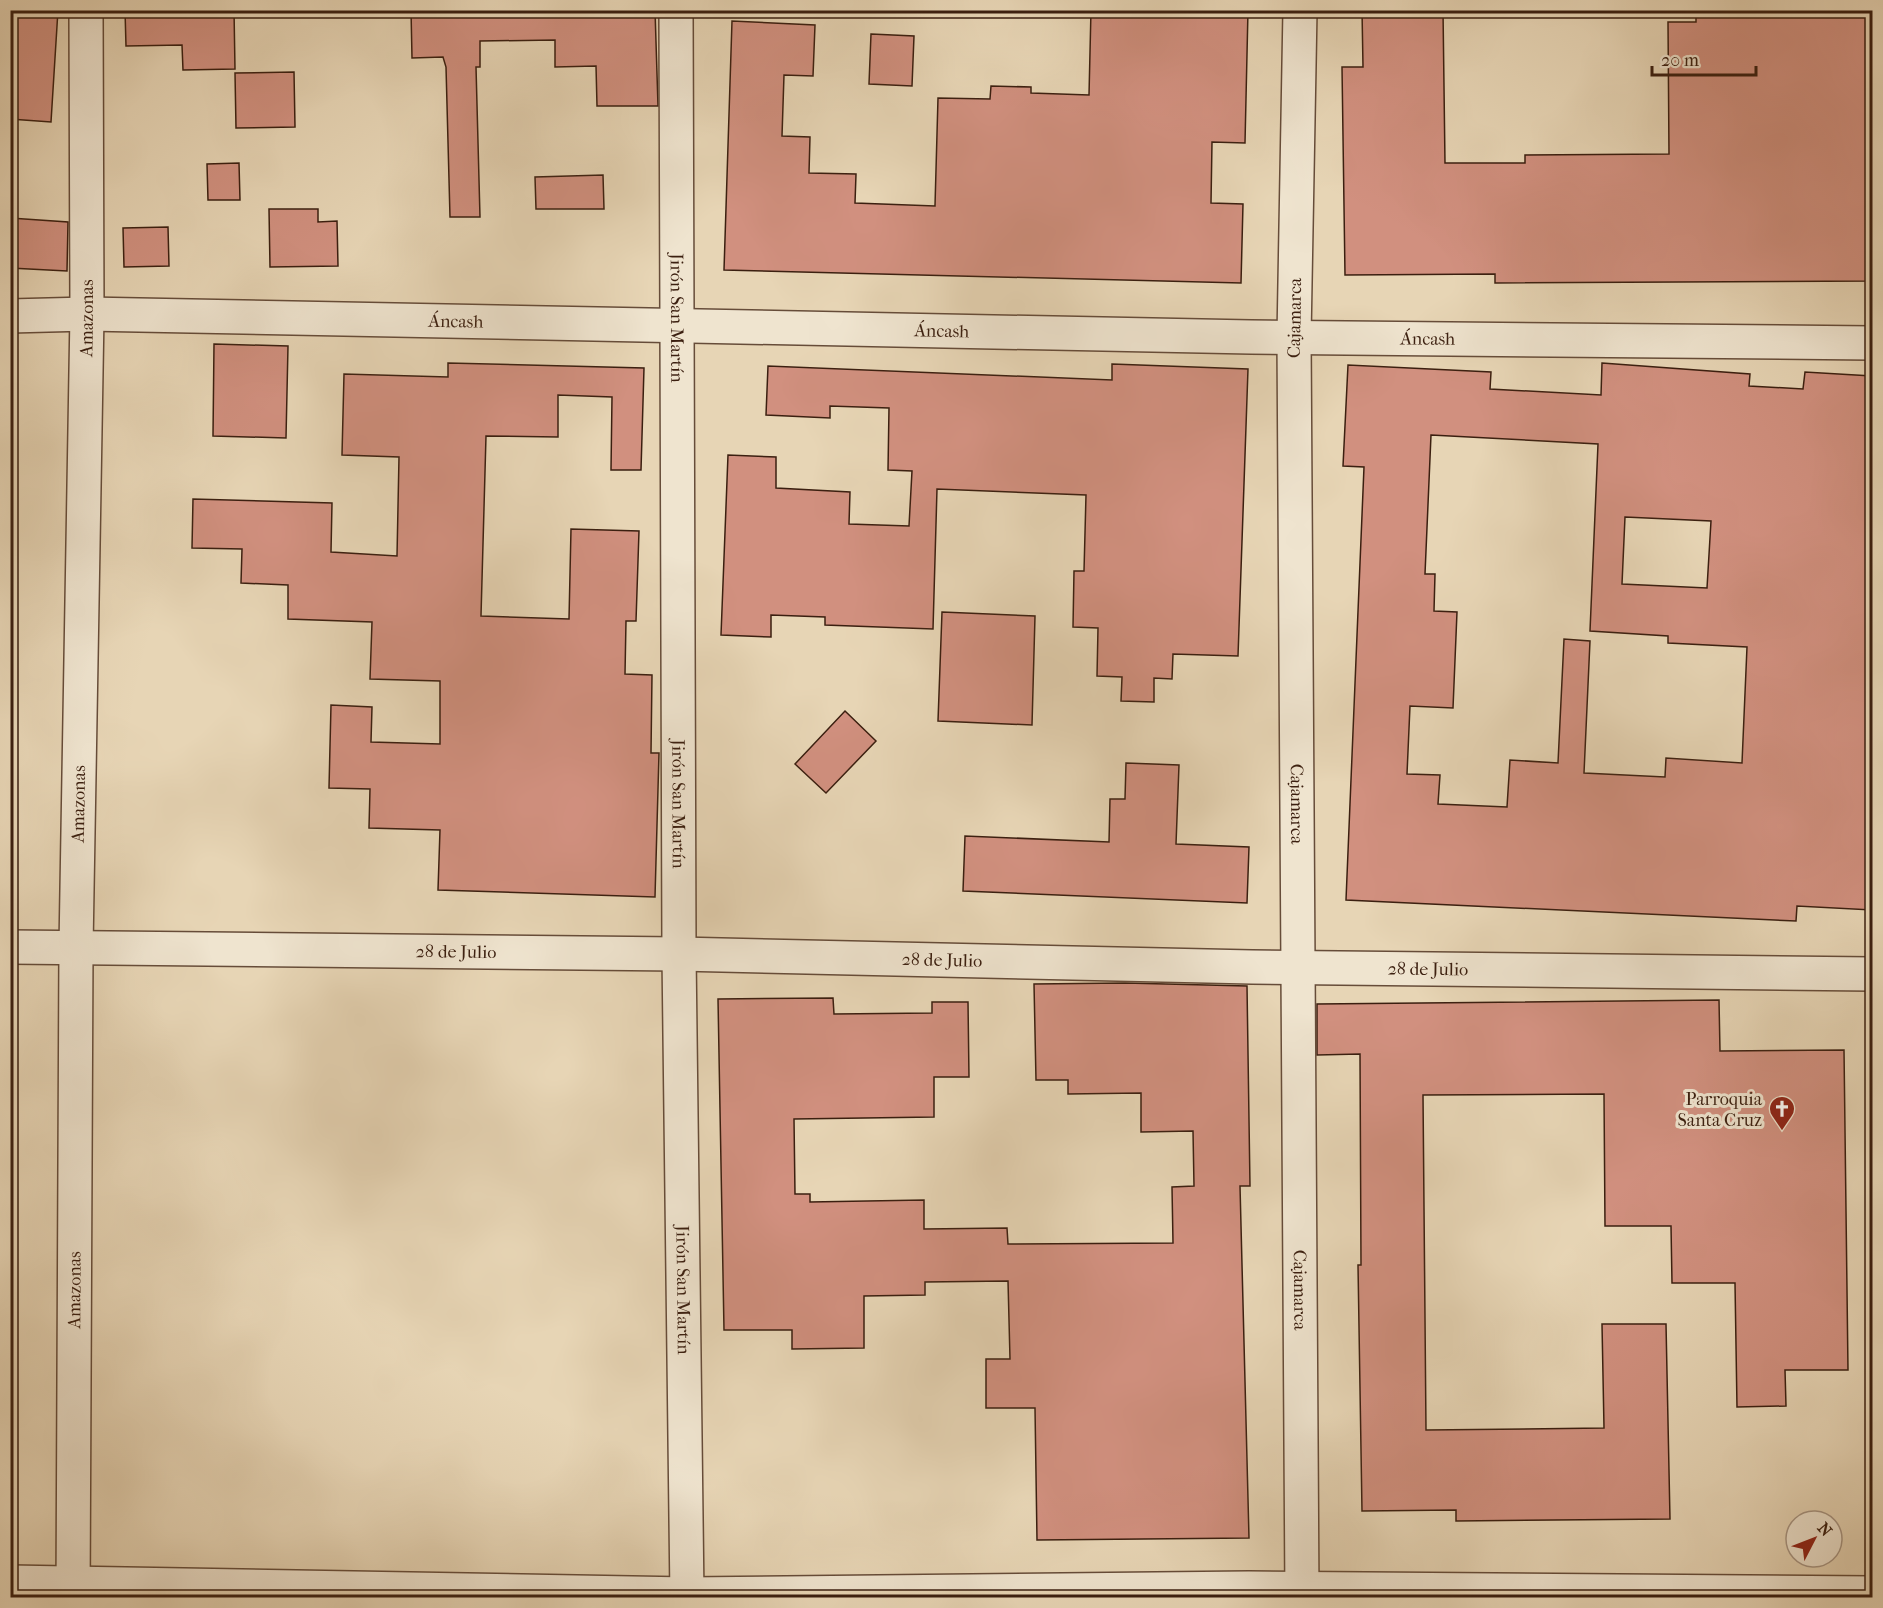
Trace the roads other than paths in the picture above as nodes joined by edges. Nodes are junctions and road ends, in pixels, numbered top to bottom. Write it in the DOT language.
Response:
graph roads {
  1 [pos="86,10"];
  2 [pos="676,10"];
  3 [pos="1300,10"];
  4 [pos="87,314"];
  5 [pos="10,316"];
  6 [pos="676,324"];
  7 [pos="1294,337"];
  8 [pos="1872,343"];
  9 [pos="10,947"];
  10 [pos="76,947"];
  11 [pos="680,954"];
  12 [pos="1298,966"];
  13 [pos="1872,974"];
  14 [pos="10,1582"];
  15 [pos="73,1589"];
  16 [pos="1302,1593"];
  17 [pos="1872,1593"];
  18 [pos="687,1595"];
  1 -- 4 [label="street, Amazonas"];
  2 -- 6 [label="street, Jirón San Martín"];
  3 -- 7 [label="street, Cajamarca"];
  4 -- 5 [label="street, Áncash"];
  4 -- 6 [label="street, Áncash"];
  4 -- 10 [label="street, Amazonas"];
  6 -- 7 [label="street, Áncash"];
  6 -- 11 [label="street, Jirón San Martín"];
  7 -- 8 [label="street, Áncash"];
  7 -- 12 [label="street, Cajamarca"];
  9 -- 10 [label="street, 28 de Julio"];
  10 -- 11 [label="street, 28 de Julio"];
  10 -- 15 [label="street, Amazonas"];
  11 -- 12 [label="street, 28 de Julio"];
  11 -- 18 [label="street, Jirón San Martín"];
  12 -- 13 [label="street, 28 de Julio"];
  12 -- 16 [label="street, Cajamarca"];
  14 -- 15 [label="street"];
  15 -- 18 [label="street"];
  16 -- 17 [label="street"];
  16 -- 18 [label="street"];
}
